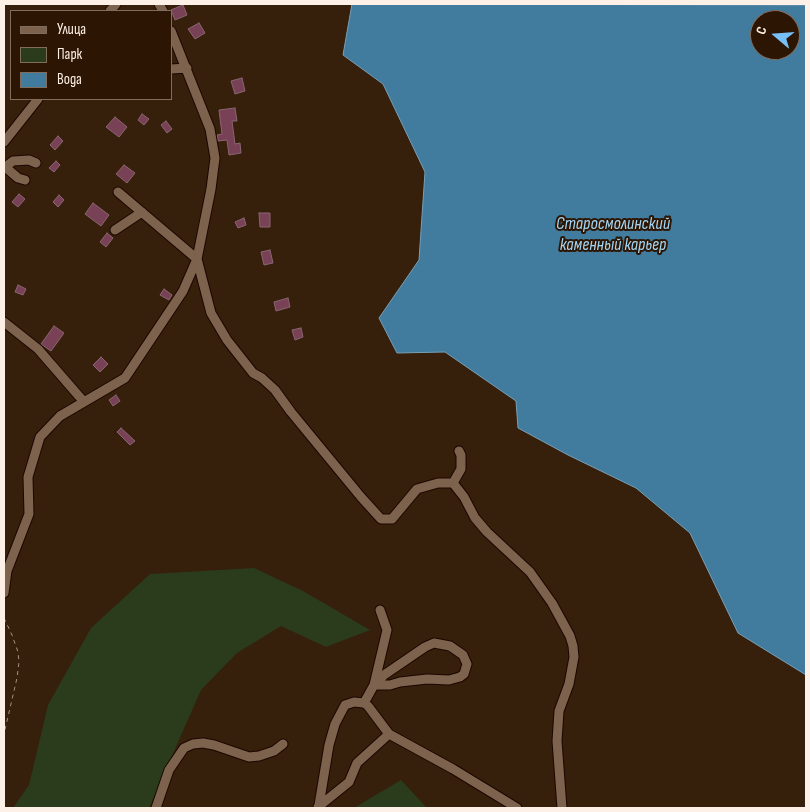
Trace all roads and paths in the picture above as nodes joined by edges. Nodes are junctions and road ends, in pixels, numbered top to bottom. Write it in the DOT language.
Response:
graph roads {
  1 [pos="172,33"];
  2 [pos="187,68"];
  3 [pos="172,70"];
  4 [pos="37,100"];
  5 [pos="4,142"];
  6 [pos="36,163"];
  7 [pos="4,167"];
  8 [pos="25,180"];
  9 [pos="118,192"];
  10 [pos="142,212"];
  11 [pos="115,230"];
  12 [pos="197,259"];
  13 [pos="4,322"];
  14 [pos="84,402"];
  15 [pos="459,451"];
  16 [pos="453,483"];
  17 [pos="6,570"];
  18 [pos="4,593"];
  19 [pos="380,610"];
  20 [pos="4,618"];
  21 [pos="374,685"];
  22 [pos="364,703"];
  23 [pos="4,734"];
  24 [pos="389,734"];
  25 [pos="283,744"];
  26 [pos="318,807"];
  27 [pos="156,808"];
  28 [pos="517,808"];
  29 [pos="562,808"];
  1 -- 2 [label="street"];
  2 -- 3 [label="street"];
  2 -- 12 [label="street"];
  4 -- 5 [label="street"];
  6 -- 7 [label="street"];
  7 -- 8 [label="street"];
  9 -- 10 [label="street"];
  10 -- 11 [label="street"];
  10 -- 12 [label="street"];
  12 -- 14 [label="street"];
  12 -- 16 [label="street"];
  13 -- 14 [label="street"];
  14 -- 17 [label="street"];
  15 -- 16 [label="street"];
  16 -- 29 [label="street"];
  17 -- 18 [label="street"];
  19 -- 21 [label="street"];
  20 -- 23 [label="path"];
  21 -- 21 [label="street"];
  21 -- 22 [label="street"];
  22 -- 24 [label="street"];
  22 -- 26 [label="street"];
  24 -- 26 [label="street"];
  24 -- 28 [label="street"];
  25 -- 27 [label="street"];
}
